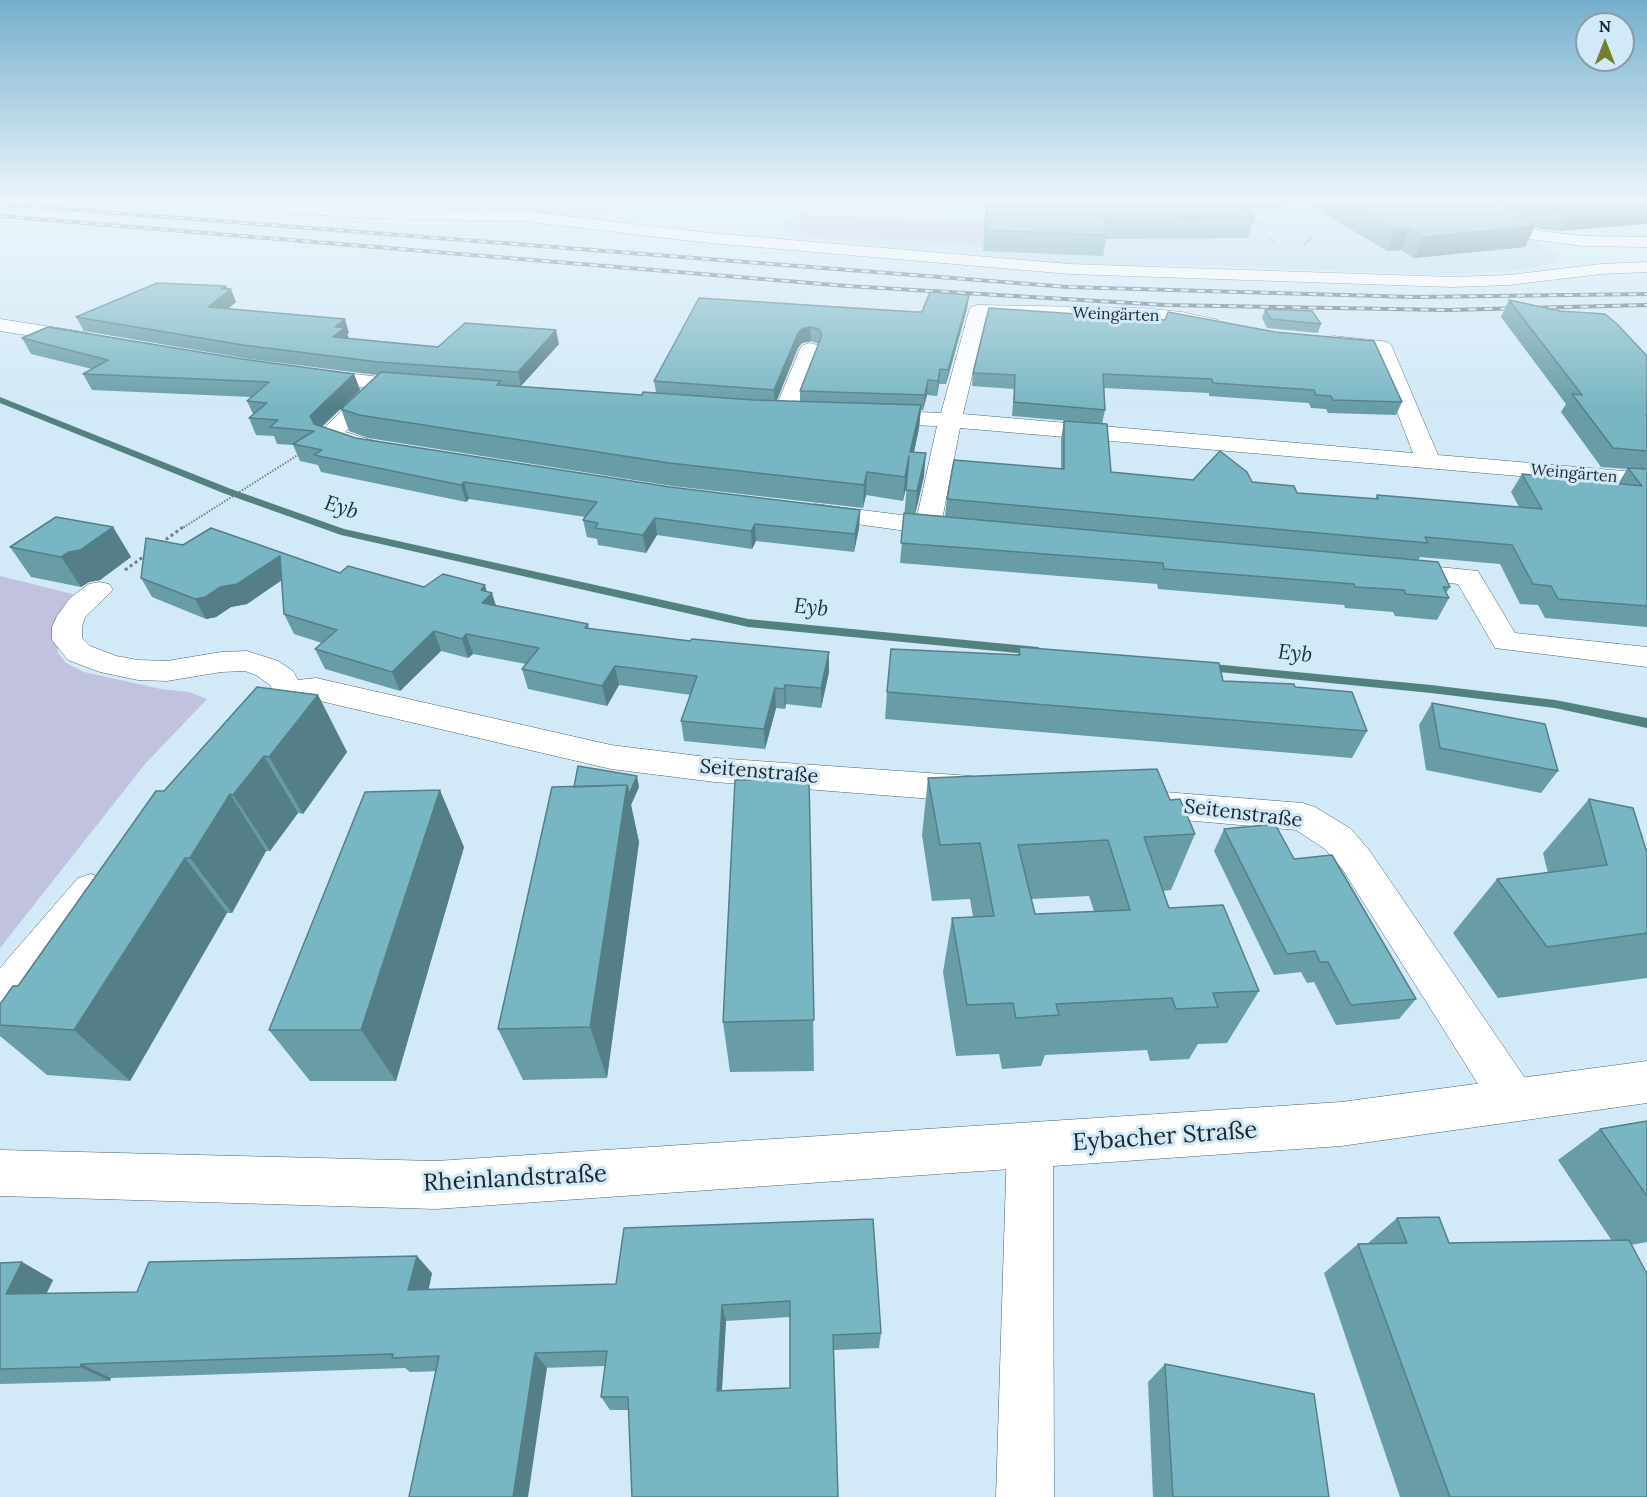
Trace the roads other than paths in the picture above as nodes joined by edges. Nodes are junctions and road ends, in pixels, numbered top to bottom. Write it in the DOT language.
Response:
graph roads {
  1 [pos="1057,268"];
  2 [pos="1627,268"];
  3 [pos="0,325"];
  4 [pos="1226,327"];
  5 [pos="100,341"];
  6 [pos="1315,341"];
  7 [pos="810,349"];
  8 [pos="293,372"];
  9 [pos="382,384"];
  10 [pos="435,389"];
  11 [pos="807,415"];
  12 [pos="855,417"];
  13 [pos="950,420"];
  14 [pos="386,449"];
  15 [pos="1429,462"];
  16 [pos="1647,480"];
  17 [pos="788,509"];
  18 [pos="928,526"];
  19 [pos="975,531"];
  20 [pos="1374,568"];
  21 [pos="99,590"];
  22 [pos="1647,657"];
  23 [pos="289,691"];
  24 [pos="229,748"];
  25 [pos="1006,792"];
  26 [pos="1113,801"];
  27 [pos="111,865"];
  28 [pos="0,999"];
  29 [pos="1647,1082"];
  30 [pos="1513,1099"];
  31 [pos="1030,1146"];
  32 [pos="0,1173"];
  33 [pos="1025,1497"];
  1 -- 2 [label="street"];
  3 -- 5 [label="street"];
  4 -- 13 [label="street, Weingärten"];
  6 -- 15 [label="street"];
  7 -- 11 [label="street"];
  8 -- 9 [label="street"];
  9 -- 10 [label="street"];
  9 -- 14 [label="street"];
  12 -- 13 [label="street, Weingärten"];
  13 -- 15 [label="street, Weingärten"];
  13 -- 18 [label="street"];
  15 -- 16 [label="street, Weingärten"];
  17 -- 18 [label="street"];
  18 -- 19 [label="street"];
  20 -- 22 [label="street"];
  21 -- 23 [label="street"];
  23 -- 24 [label="street"];
  23 -- 25 [label="street, Seitenstraße"];
  26 -- 30 [label="street, Seitenstraße"];
  27 -- 28 [label="street"];
  29 -- 30 [label="street, Eybacher Straße"];
  30 -- 31 [label="street, Eybacher Straße"];
  31 -- 32 [label="street, Rheinlandstraße"];
  31 -- 33 [label="street"];
}
